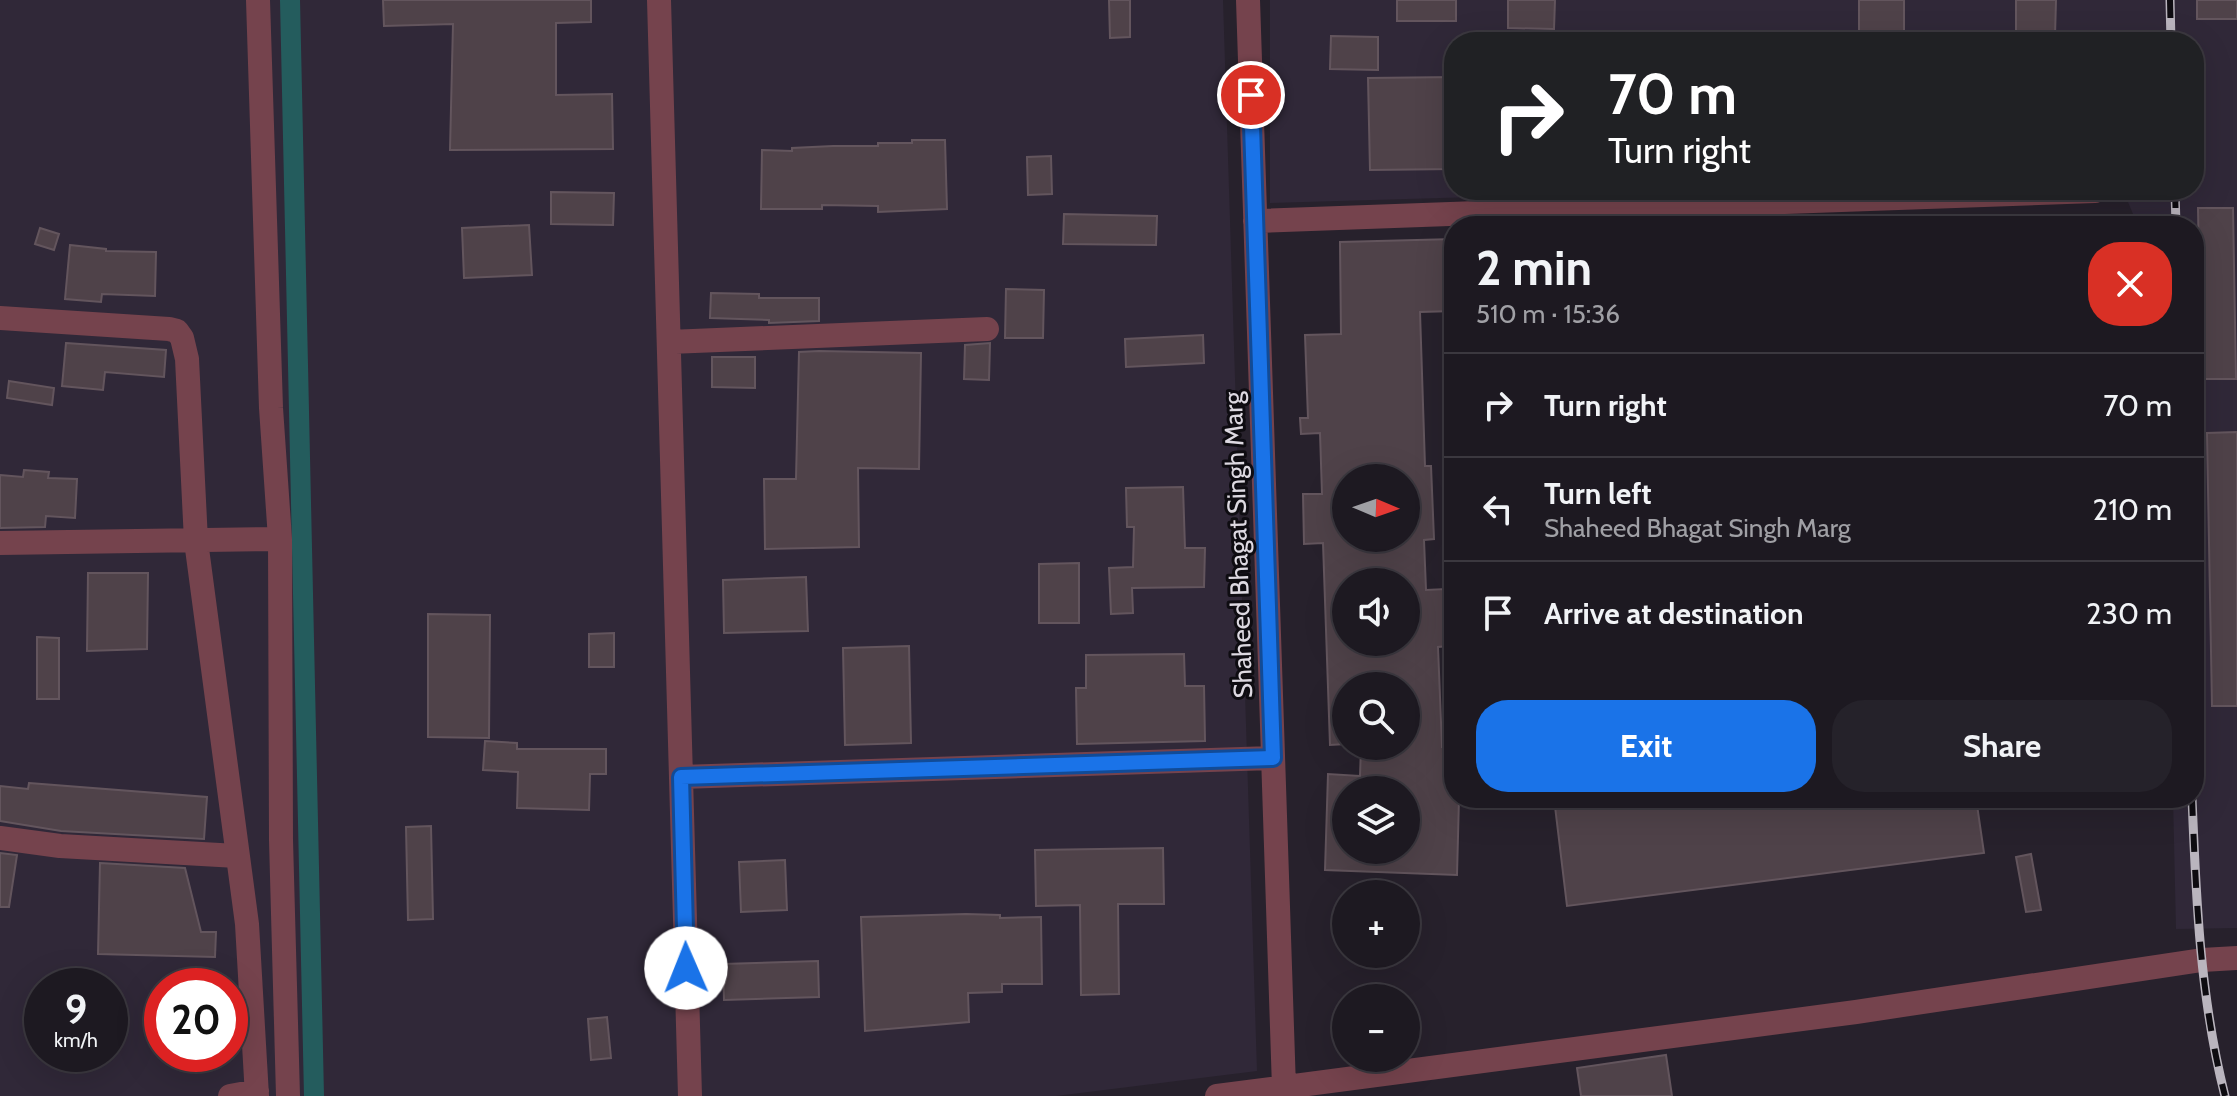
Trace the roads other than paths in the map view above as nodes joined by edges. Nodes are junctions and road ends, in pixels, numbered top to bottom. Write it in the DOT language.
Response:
graph roads {
  1 [pos="258,0"];
  2 [pos="659,0"];
  3 [pos="1248,0"];
  4 [pos="1843,200"];
  5 [pos="1255,221"];
  6 [pos="0,318"];
  7 [pos="987,329"];
  8 [pos="669,342"];
  9 [pos="280,539"];
  10 [pos="196,541"];
  11 [pos="0,543"];
  12 [pos="1273,758"];
  13 [pos="681,777"];
  14 [pos="0,838"];
  15 [pos="237,856"];
  16 [pos="2237,958"];
  17 [pos="1284,1088"];
  18 [pos="257,1094"];
  19 [pos="230,1096"];
  20 [pos="288,1096"];
  21 [pos="690,1096"];
  22 [pos="1217,1096"];
  1 -- 9 [label="street"];
  2 -- 8 [label="street"];
  3 -- 5 [label="street, Shaheed Bhagat Singh Marg"];
  4 -- 5 [label="street"];
  5 -- 12 [label="street, Shaheed Bhagat Singh Marg"];
  6 -- 10 [label="street"];
  7 -- 8 [label="street"];
  8 -- 13 [label="street"];
  9 -- 10 [label="street"];
  9 -- 20 [label="street"];
  10 -- 11 [label="street"];
  10 -- 15 [label="street"];
  12 -- 13 [label="street"];
  12 -- 17 [label="street, Shaheed Bhagat Singh Marg"];
  13 -- 21 [label="street"];
  14 -- 15 [label="street"];
  15 -- 18 [label="street"];
  16 -- 17 [label="street"];
  17 -- 22 [label="street"];
  18 -- 19 [label="street"];
}
